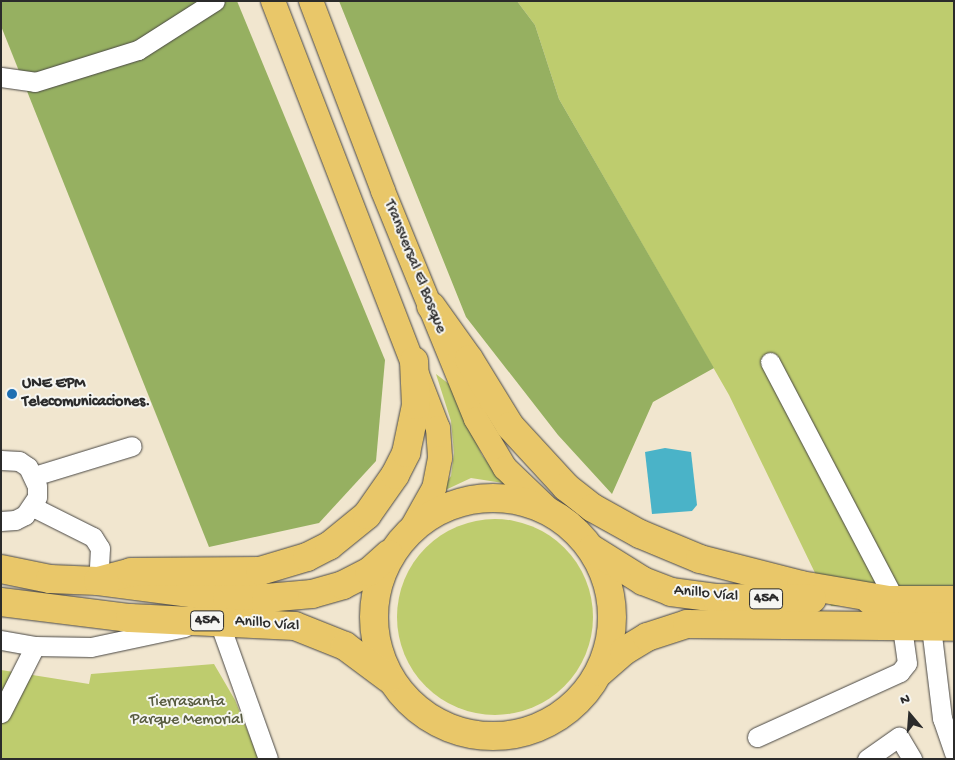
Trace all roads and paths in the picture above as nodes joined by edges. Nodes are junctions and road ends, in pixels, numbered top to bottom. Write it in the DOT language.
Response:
graph roads {
  1 [pos="215,1"];
  2 [pos="273,1"];
  3 [pos="311,1"];
  4 [pos="1,76"];
  5 [pos="432,306"];
  6 [pos="414,361"];
  7 [pos="770,362"];
  8 [pos="132,446"];
  9 [pos="1,460"];
  10 [pos="34,476"];
  11 [pos="33,507"];
  12 [pos="551,512"];
  13 [pos="1,521"];
  14 [pos="403,540"];
  15 [pos="591,548"];
  16 [pos="1,569"];
  17 [pos="98,581"];
  18 [pos="892,600"];
  19 [pos="954,600"];
  20 [pos="1,602"];
  21 [pos="212,621"];
  22 [pos="902,627"];
  23 [pos="943,627"];
  24 [pos="1,640"];
  25 [pos="35,646"];
  26 [pos="597,675"];
  27 [pos="396,686"];
  28 [pos="1,714"];
  29 [pos="948,717"];
  30 [pos="757,737"];
  31 [pos="954,752"];
  32 [pos="268,759"];
  33 [pos="867,759"];
  34 [pos="912,759"];
  35 [pos="940,759"];
  1 -- 4 [label="lane"];
  2 -- 6 [label="main road"];
  3 -- 5 [label="main road, Transversal El Bosque"];
  5 -- 12 [label="main road, Transversal El Bosque"];
  5 -- 18 [label="highway"];
  6 -- 14 [label="main road"];
  6 -- 17 [label="highway"];
  7 -- 18 [label="lane"];
  8 -- 10 [label="lane"];
  9 -- 10 [label="lane"];
  10 -- 11 [label="lane"];
  11 -- 13 [label="lane"];
  11 -- 17 [label="lane"];
  12 -- 14 [label="highway, Anillo Víal"];
  12 -- 15 [label="highway, Anillo Víal"];
  14 -- 17 [label="highway, Anillo Víal / 45A"];
  14 -- 27 [label="highway"];
  15 -- 18 [label="highway, Anillo Víal / 45A"];
  15 -- 26 [label="highway"];
  16 -- 17 [label="highway, Anillo Víal / 45A"];
  18 -- 19 [label="highway, Anillo Víal / 45A"];
  20 -- 21 [label="highway, Anillo Víal / 45A"];
  21 -- 25 [label="lane"];
  21 -- 27 [label="highway, Anillo Víal / 45A"];
  21 -- 32 [label="lane"];
  22 -- 23 [label="highway, Anillo Víal / 45A"];
  22 -- 26 [label="highway, Anillo Víal / 45A"];
  22 -- 30 [label="lane"];
  23 -- 29 [label="lane"];
  24 -- 25 [label="lane"];
  25 -- 28 [label="lane"];
  26 -- 27 [label="highway"];
  29 -- 31 [label="lane"];
  31 -- 35 [label="lane"];
  33 -- 34 [label="lane"];
}
